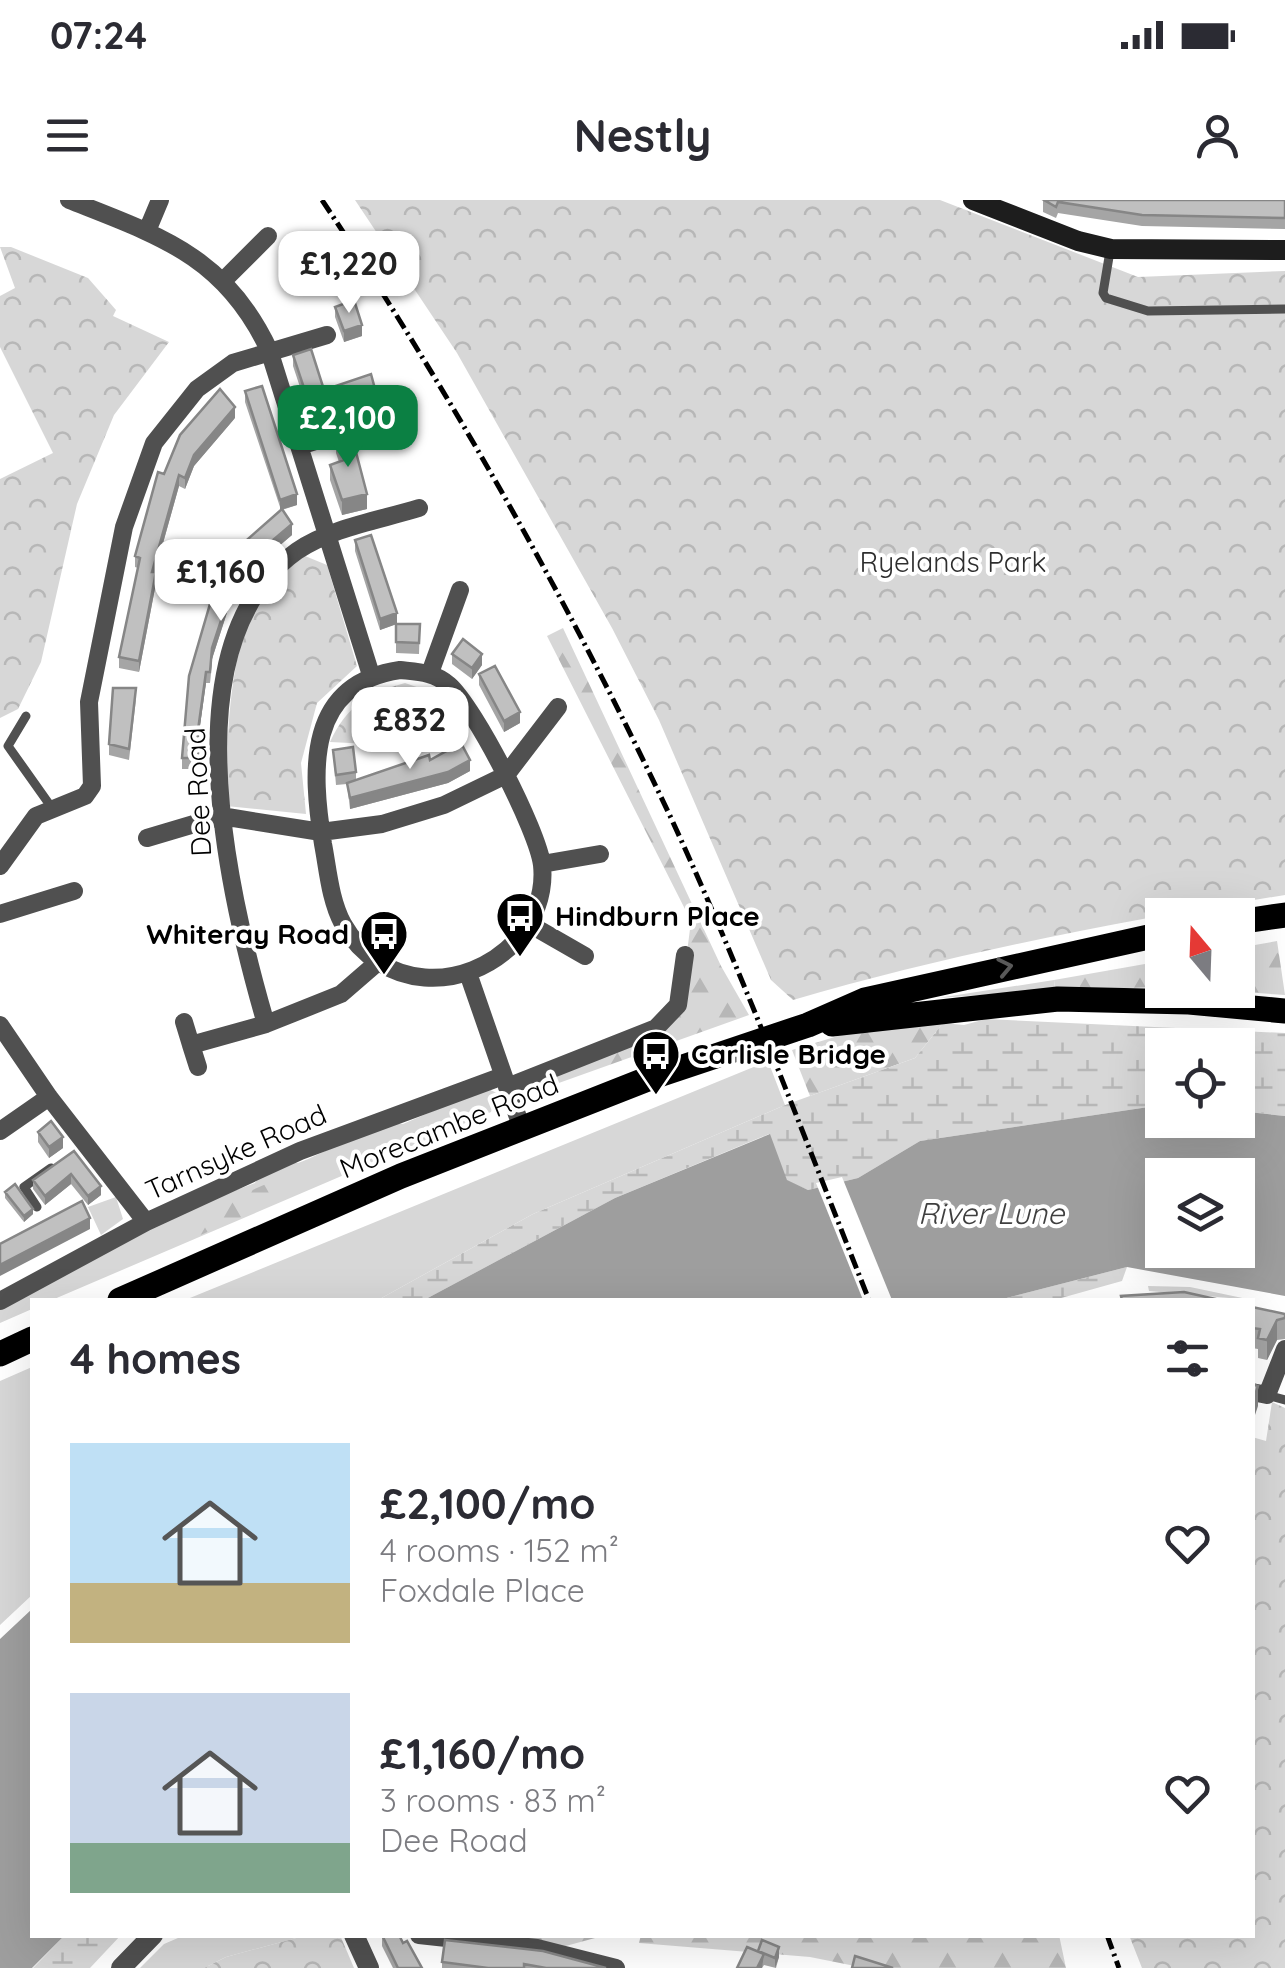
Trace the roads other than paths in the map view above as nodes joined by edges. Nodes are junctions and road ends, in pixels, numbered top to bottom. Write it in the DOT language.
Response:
graph roads {
  1 [pos="69,200"];
  2 [pos="160,200"];
  3 [pos="985,202"];
  4 [pos="147,231"];
  5 [pos="268,236"];
  6 [pos="1111,249"];
  7 [pos="1285,250"];
  8 [pos="225,280"];
  9 [pos="1285,310"];
  10 [pos="327,334"];
  11 [pos="270,350"];
  12 [pos="376,422"];
  13 [pos="300,446"];
  14 [pos="419,508"];
  15 [pos="328,536"];
  16 [pos="460,590"];
  17 [pos="430,673"];
  18 [pos="371,674"];
  19 [pos="558,707"];
  20 [pos="26,716"];
  21 [pos="506,775"];
  22 [pos="52,808"];
  23 [pos="221,816"];
  24 [pos="322,832"];
  25 [pos="147,838"];
  26 [pos="600,854"];
  27 [pos="542,864"];
  28 [pos="0,866"];
  29 [pos="74,890"];
  30 [pos="0,914"];
  31 [pos="1285,915"];
  32 [pos="1255,919"];
  33 [pos="530,926"];
  34 [pos="1145,938"];
  35 [pos="584,956"];
  36 [pos="685,956"];
  37 [pos="378,962"];
  38 [pos="469,976"];
  39 [pos="1285,1011"];
  40 [pos="184,1022"];
  41 [pos="266,1024"];
  42 [pos="808,1025"];
  43 [pos="0,1026"];
  44 [pos="191,1045"];
  45 [pos="198,1067"];
  46 [pos="505,1081"];
  47 [pos="49,1098"];
  48 [pos="522,1129"];
  49 [pos="0,1131"];
  50 [pos="57,1165"];
  51 [pos="37,1207"];
  52 [pos="146,1222"];
  53 [pos="125,1298"];
  54 [pos="0,1301"];
  55 [pos="30,1340"];
  56 [pos="1285,1349"];
  57 [pos="0,1354"];
  58 [pos="1268,1396"];
  59 [pos="149,1938"];
  60 [pos="361,1938"];
  61 [pos="446,1938"];
  62 [pos="121,1968"];
  63 [pos="369,1968"];
  64 [pos="616,1968"];
  1 -- 4 [label="street"];
  2 -- 4 [label="street"];
  3 -- 6 [label="main road"];
  4 -- 8 [label="street"];
  5 -- 8 [label="street"];
  6 -- 7 [label="main road"];
  6 -- 9 [label="lane"];
  8 -- 11 [label="street"];
  10 -- 11 [label="street"];
  11 -- 13 [label="street"];
  11 -- 22 [label="street"];
  12 -- 13 [label="street"];
  13 -- 15 [label="street"];
  14 -- 15 [label="street, Dee Road"];
  15 -- 18 [label="street"];
  15 -- 23 [label="street, Dee Road"];
  16 -- 17 [label="street"];
  17 -- 18 [label="street"];
  17 -- 21 [label="street"];
  18 -- 24 [label="street"];
  19 -- 21 [label="street"];
  20 -- 22 [label="lane"];
  21 -- 24 [label="street"];
  21 -- 27 [label="street"];
  22 -- 28 [label="street"];
  23 -- 24 [label="street"];
  23 -- 25 [label="street"];
  23 -- 41 [label="street, Dee Road"];
  24 -- 37 [label="street"];
  26 -- 27 [label="street"];
  27 -- 33 [label="street"];
  29 -- 30 [label="street"];
  31 -- 32 [label="main road"];
  33 -- 35 [label="street"];
  33 -- 38 [label="street"];
  42 -- 34 [label="main road, Morecambe Road, one-way"];
  36 -- 46 [label="street, Tarnsyke Road"];
  37 -- 38 [label="street"];
  37 -- 41 [label="street"];
  38 -- 46 [label="street"];
  39 -- 42 [label="main road, Morecambe Road"];
  40 -- 44 [label="street"];
  41 -- 44 [label="street"];
  42 -- 48 [label="main road, Morecambe Road"];
  43 -- 47 [label="street"];
  44 -- 45 [label="street"];
  46 -- 48 [label="street"];
  46 -- 52 [label="street, Tarnsyke Road"];
  47 -- 49 [label="street"];
  47 -- 52 [label="street"];
  48 -- 53 [label="main road, Morecambe Road"];
  50 -- 51 [label="lane"];
  52 -- 54 [label="street, Tarnsyke Road"];
  55 -- 57 [label="main road"];
  56 -- 58 [label="street"];
  59 -- 62 [label="street"];
  60 -- 63 [label="street"];
  61 -- 64 [label="street"];
}
